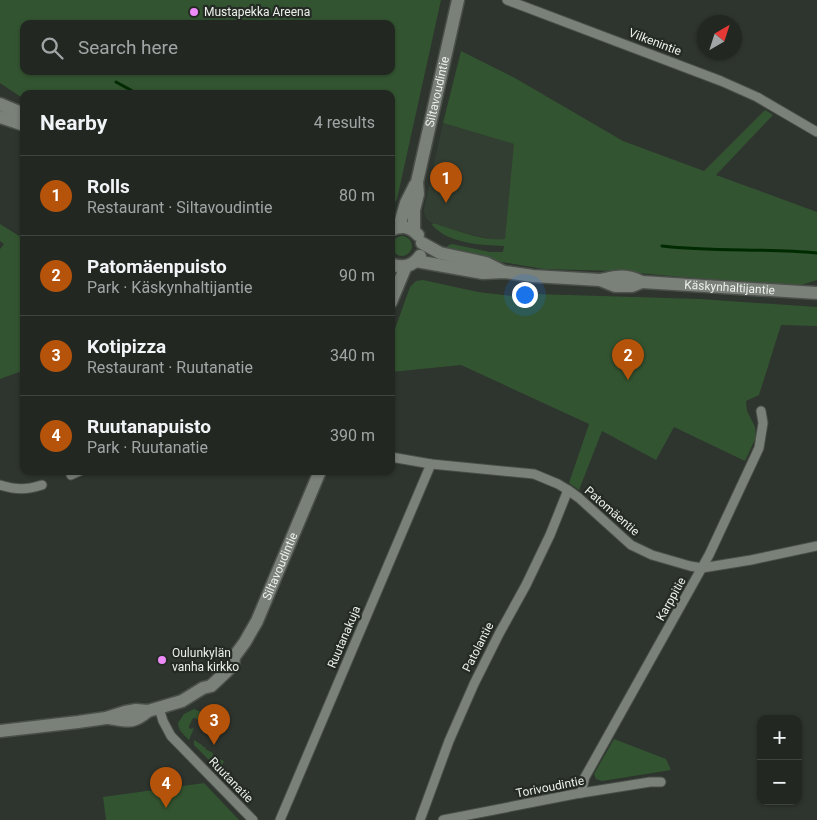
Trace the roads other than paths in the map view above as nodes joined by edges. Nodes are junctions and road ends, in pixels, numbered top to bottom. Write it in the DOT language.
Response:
graph roads {
  1 [pos="458,0"];
  2 [pos="507,0"];
  3 [pos="0,104"];
  4 [pos="20,112"];
  5 [pos="0,117"];
  6 [pos="20,124"];
  7 [pos="817,132"];
  8 [pos="416,182"];
  9 [pos="395,228"];
  10 [pos="414,231"];
  11 [pos="422,243"];
  12 [pos="411,264"];
  13 [pos="395,265"];
  14 [pos="505,272"];
  15 [pos="817,293"];
  16 [pos="395,294"];
  17 [pos="761,411"];
  18 [pos="395,458"];
  19 [pos="431,464"];
  20 [pos="318,475"];
  21 [pos="42,485"];
  22 [pos="0,486"];
  23 [pos="568,490"];
  24 [pos="817,546"];
  25 [pos="702,568"];
  26 [pos="154,710"];
  27 [pos="0,731"];
  28 [pos="661,782"];
  29 [pos="581,793"];
  30 [pos="253,820"];
  31 [pos="280,820"];
  32 [pos="420,820"];
  33 [pos="443,820"];
  1 -- 8 [label="main road, Siltavoudintie"];
  2 -- 7 [label="street, Vilkenintie"];
  3 -- 4 [label="main road"];
  5 -- 6 [label="main road"];
  8 -- 9 [label="main road, Siltavoudintie"];
  8 -- 10 [label="main road, Siltavoudintie"];
  9 -- 10 [label="main road"];
  10 -- 11 [label="main road"];
  11 -- 12 [label="main road"];
  11 -- 14 [label="main road, Käskynhaltijantie"];
  12 -- 13 [label="main road, Käskynhaltijantie"];
  12 -- 14 [label="main road, Käskynhaltijantie"];
  12 -- 16 [label="main road"];
  14 -- 15 [label="main road, Käskynhaltijantie"];
  17 -- 25 [label="street, Karppitie"];
  18 -- 19 [label="street, Patomäentie"];
  19 -- 23 [label="street, Patomäentie"];
  19 -- 31 [label="street, Ruutanakuja"];
  20 -- 26 [label="main road, Siltavoudintie"];
  21 -- 22 [label="street"];
  23 -- 25 [label="street, Patomäentie"];
  23 -- 32 [label="street, Patolantie"];
  24 -- 25 [label="street, Patomäentie"];
  25 -- 29 [label="street, Karppitie"];
  26 -- 27 [label="main road, Siltavoudintie"];
  26 -- 30 [label="street, Ruutanatie"];
  28 -- 29 [label="street, Torivoudintie"];
  29 -- 33 [label="street, Torivoudintie"];
}
